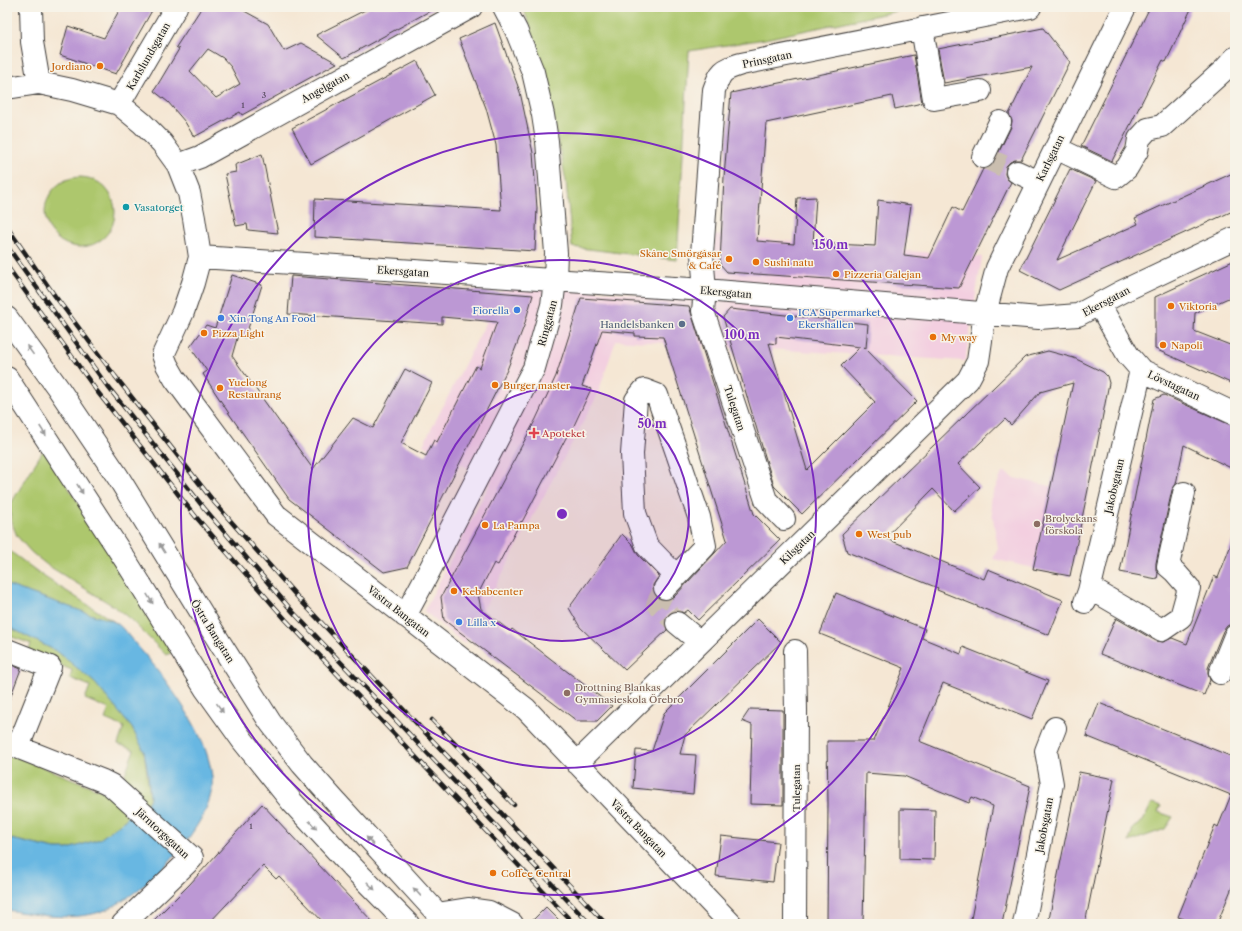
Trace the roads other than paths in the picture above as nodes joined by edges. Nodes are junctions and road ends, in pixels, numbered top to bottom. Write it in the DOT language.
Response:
graph roads {
  1 [pos="31,7"];
  2 [pos="176,7"];
  3 [pos="471,7"];
  4 [pos="504,7"];
  5 [pos="1030,7"];
  6 [pos="1125,7"];
  7 [pos="922,28"];
  8 [pos="1235,58"];
  9 [pos="39,83"];
  10 [pos="7,88"];
  11 [pos="980,91"];
  12 [pos="119,104"];
  13 [pos="1000,122"];
  14 [pos="1056,148"];
  15 [pos="983,157"];
  16 [pos="178,165"];
  17 [pos="1017,172"];
  18 [pos="1039,182"];
  19 [pos="1235,238"];
  20 [pos="200,258"];
  21 [pos="555,280"];
  22 [pos="705,290"];
  23 [pos="1099,304"];
  24 [pos="985,313"];
  25 [pos="7,318"];
  26 [pos="1142,370"];
  27 [pos="7,378"];
  28 [pos="1235,414"];
  29 [pos="1184,493"];
  30 [pos="784,518"];
  31 [pos="671,582"];
  32 [pos="405,616"];
  33 [pos="677,623"];
  34 [pos="1235,636"];
  35 [pos="700,642"];
  36 [pos="7,650"];
  37 [pos="795,651"];
  38 [pos="1220,673"];
  39 [pos="1055,728"];
  40 [pos="12,745"];
  41 [pos="577,763"];
  42 [pos="437,921"];
  43 [pos="123,924"];
  44 [pos="408,924"];
  45 [pos="512,924"];
  46 [pos="731,924"];
  47 [pos="795,924"];
  48 [pos="1024,924"];
  1 -- 9 [label="street"];
  2 -- 12 [label="street, Karlslundsgatan"];
  3 -- 16 [label="street, Angelgatan"];
  4 -- 21 [label="street, Ringgatan"];
  5 -- 7 [label="street, Prinsgatan"];
  6 -- 14 [label="street, Karlsgatan"];
  7 -- 11 [label="street"];
  7 -- 22 [label="street, Prinsgatan"];
  8 -- 14 [label="street"];
  9 -- 10 [label="street"];
  9 -- 12 [label="street"];
  12 -- 16 [label="street"];
  13 -- 15 [label="street"];
  14 -- 18 [label="street, Karlsgatan"];
  16 -- 20 [label="street"];
  17 -- 18 [label="street"];
  18 -- 24 [label="street, Karlsgatan"];
  19 -- 23 [label="street, Ekersgatan"];
  20 -- 21 [label="street, Ekersgatan"];
  20 -- 32 [label="street, Västra Bangatan"];
  21 -- 22 [label="street, Ekersgatan"];
  21 -- 32 [label="street, Ringgatan"];
  22 -- 24 [label="street, Ekersgatan"];
  22 -- 30 [label="street, Tulegatan"];
  23 -- 24 [label="street, Ekersgatan"];
  23 -- 26 [label="street, Lövstagatan"];
  24 -- 35 [label="street, Kilsgatan"];
  42 -- 25 [label="street, Östra Bangatan, one-way"];
  26 -- 28 [label="street, Lövstagatan"];
  26 -- 29 [label="street, Jakobsgatan"];
  27 -- 44 [label="street, one-way"];
  31 -- 31 [label="street"];
  32 -- 41 [label="street, Västra Bangatan"];
  33 -- 35 [label="street"];
  34 -- 38 [label="street"];
  35 -- 41 [label="street, Kilsgatan"];
  36 -- 40 [label="street"];
  37 -- 47 [label="street, Tulegatan"];
  39 -- 48 [label="street, Jakobsgatan"];
  40 -- 43 [label="street, Järntorgsgatan"];
  41 -- 46 [label="street, Västra Bangatan"];
  42 -- 45 [label="street"];
}
